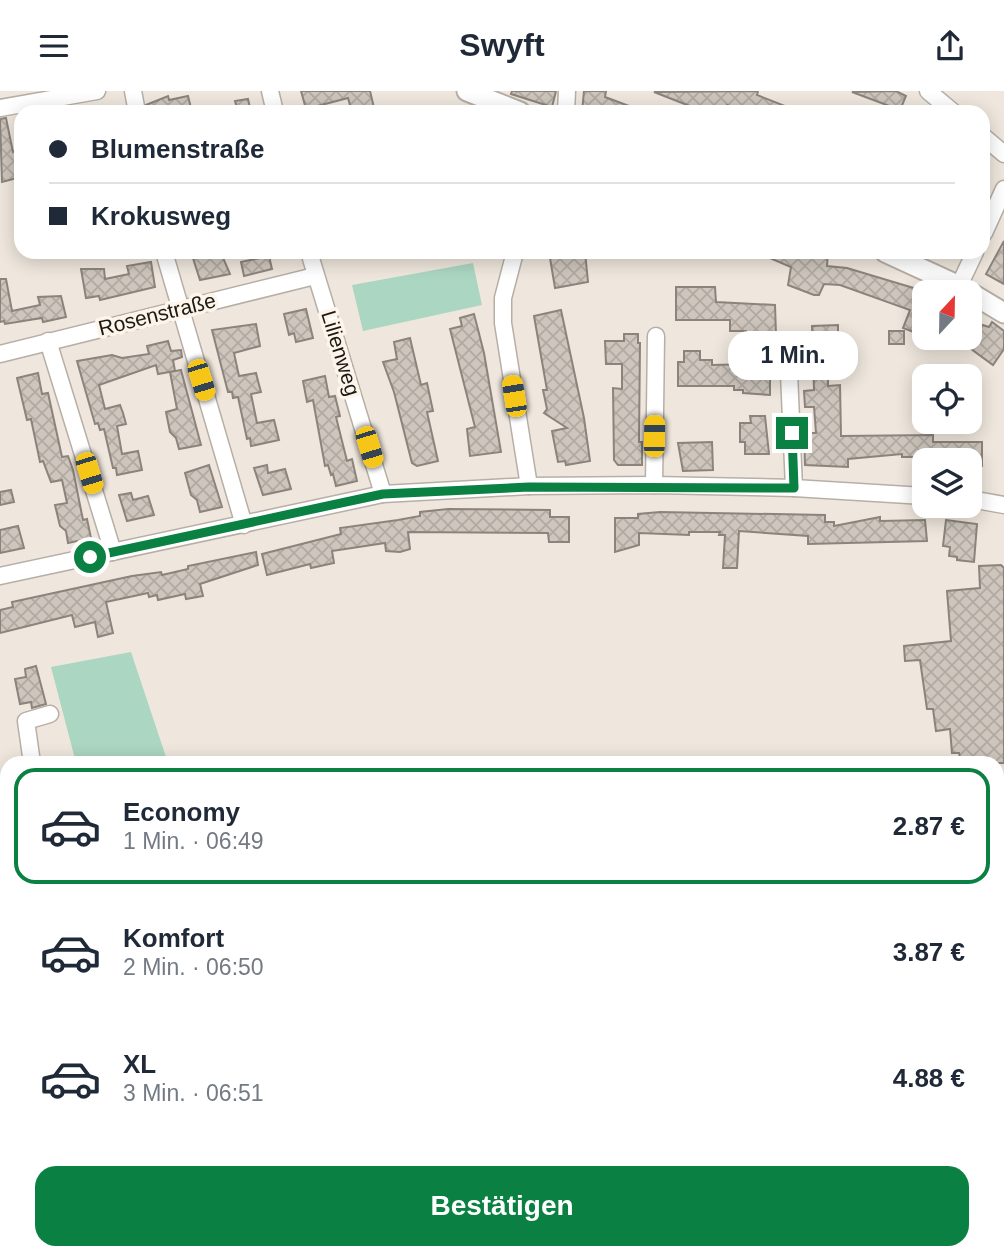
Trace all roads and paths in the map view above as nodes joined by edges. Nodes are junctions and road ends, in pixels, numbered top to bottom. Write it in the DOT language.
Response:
graph roads {
  1 [pos="97,91"];
  2 [pos="467,91"];
  3 [pos="928,91"];
  4 [pos="22,105"];
  5 [pos="502,105"];
  6 [pos="945,105"];
  7 [pos="990,142"];
  8 [pos="1004,154"];
  9 [pos="1004,189"];
  10 [pos="990,220"];
  11 [pos="166,259"];
  12 [pos="310,259"];
  13 [pos="512,259"];
  14 [pos="900,259"];
  15 [pos="972,259"];
  16 [pos="314,276"];
  17 [pos="946,280"];
  18 [pos="962,280"];
  19 [pos="982,300"];
  20 [pos="180,308"];
  21 [pos="1004,313"];
  22 [pos="656,336"];
  23 [pos="48,341"];
  24 [pos="788,350"];
  25 [pos="0,354"];
  26 [pos="654,485"];
  27 [pos="529,487"];
  28 [pos="794,488"];
  29 [pos="383,494"];
  30 [pos="912,495"];
  31 [pos="982,501"];
  32 [pos="1004,505"];
  33 [pos="244,524"];
  34 [pos="113,552"];
  35 [pos="0,576"];
  36 [pos="50,714"];
  37 [pos="31,756"];
  1 -- 4 [label="street"];
  2 -- 5 [label="street"];
  3 -- 6 [label="street"];
  7 -- 8 [label="street"];
  9 -- 10 [label="street"];
  11 -- 20 [label="street"];
  12 -- 16 [label="street, Lilienweg"];
  13 -- 27 [label="street"];
  14 -- 17 [label="street"];
  15 -- 18 [label="street"];
  16 -- 20 [label="street, Rosenstraße"];
  16 -- 29 [label="street, Lilienweg"];
  19 -- 21 [label="street"];
  20 -- 23 [label="street, Rosenstraße"];
  20 -- 33 [label="street"];
  22 -- 26 [label="street"];
  23 -- 25 [label="street, Rosenstraße"];
  23 -- 34 [label="street"];
  24 -- 28 [label="street"];
  26 -- 27 [label="street"];
  26 -- 28 [label="street"];
  27 -- 29 [label="street"];
  28 -- 30 [label="street"];
  29 -- 33 [label="street"];
  31 -- 32 [label="street"];
  33 -- 34 [label="street"];
  34 -- 35 [label="street"];
  36 -- 37 [label="street"];
}
